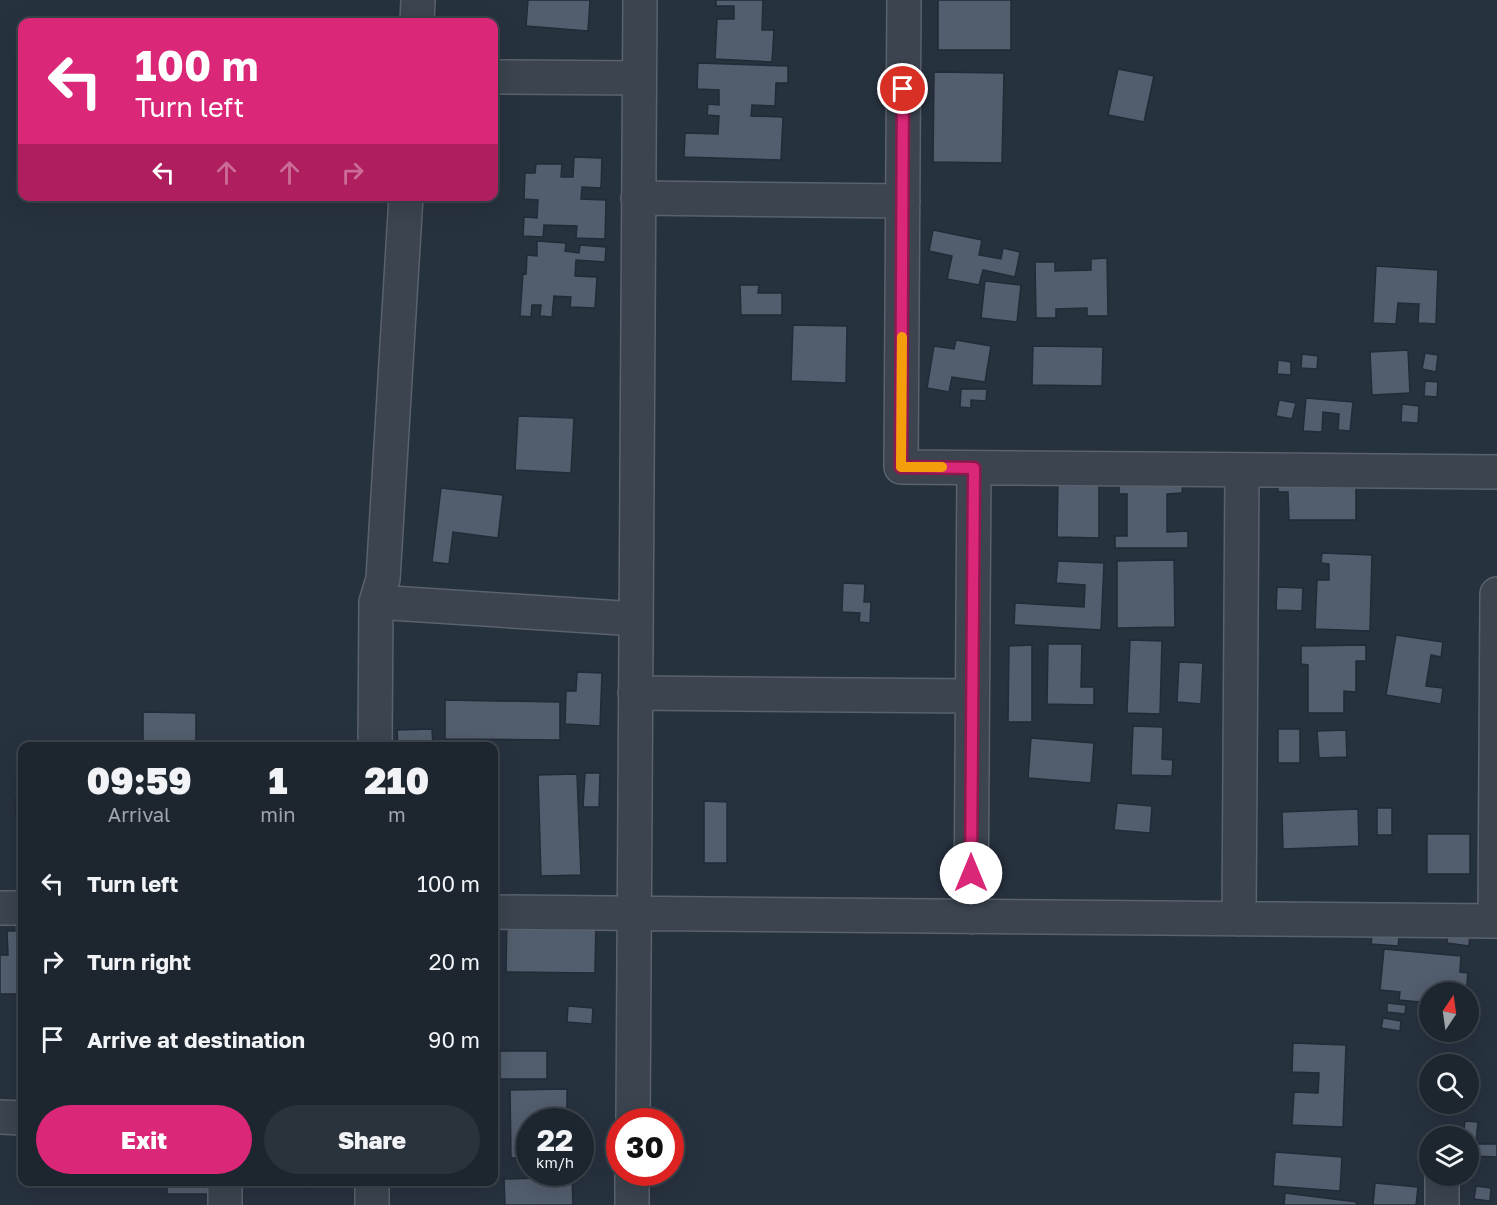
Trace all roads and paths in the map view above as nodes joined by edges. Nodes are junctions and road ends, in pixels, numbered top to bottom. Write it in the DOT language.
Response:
graph roads {
  1 [pos="418,0"];
  2 [pos="640,0"];
  3 [pos="904,0"];
  4 [pos="417,18"];
  5 [pos="498,77"];
  6 [pos="639,78"];
  7 [pos="638,198"];
  8 [pos="406,201"];
  9 [pos="903,201"];
  10 [pos="974,468"];
  11 [pos="1242,470"];
  12 [pos="1497,472"];
  13 [pos="1497,594"];
  14 [pos="376,602"];
  15 [pos="636,620"];
  16 [pos="635,693"];
  17 [pos="972,696"];
  18 [pos="375,742"];
  19 [pos="0,908"];
  20 [pos="18,908"];
  21 [pos="498,912"];
  22 [pos="634,913"];
  23 [pos="971,917"];
  24 [pos="1239,919"];
  25 [pos="1496,921"];
  26 [pos="633,1108"];
  27 [pos="0,1117"];
  28 [pos="18,1118"];
  29 [pos="225,1186"];
  30 [pos="372,1186"];
  31 [pos="632,1186"];
  32 [pos="1442,1186"];
  33 [pos="225,1205"];
  34 [pos="372,1205"];
  35 [pos="632,1205"];
  36 [pos="1442,1205"];
  1 -- 4 [label="street"];
  2 -- 6 [label="street"];
  3 -- 9 [label="street"];
  5 -- 6 [label="street"];
  6 -- 7 [label="street"];
  7 -- 9 [label="street"];
  7 -- 15 [label="street"];
  8 -- 14 [label="street"];
  9 -- 10 [label="street"];
  10 -- 11 [label="street"];
  10 -- 17 [label="street"];
  11 -- 12 [label="street"];
  11 -- 24 [label="street"];
  13 -- 25 [label="street"];
  14 -- 15 [label="street"];
  14 -- 18 [label="street"];
  15 -- 16 [label="street"];
  16 -- 17 [label="street"];
  16 -- 22 [label="street"];
  17 -- 23 [label="street"];
  19 -- 20 [label="street"];
  21 -- 22 [label="street"];
  22 -- 23 [label="street"];
  22 -- 26 [label="street"];
  23 -- 24 [label="street"];
  24 -- 25 [label="street"];
  27 -- 28 [label="street"];
  29 -- 33 [label="street"];
  30 -- 34 [label="street"];
  31 -- 35 [label="street"];
  32 -- 36 [label="street"];
}
